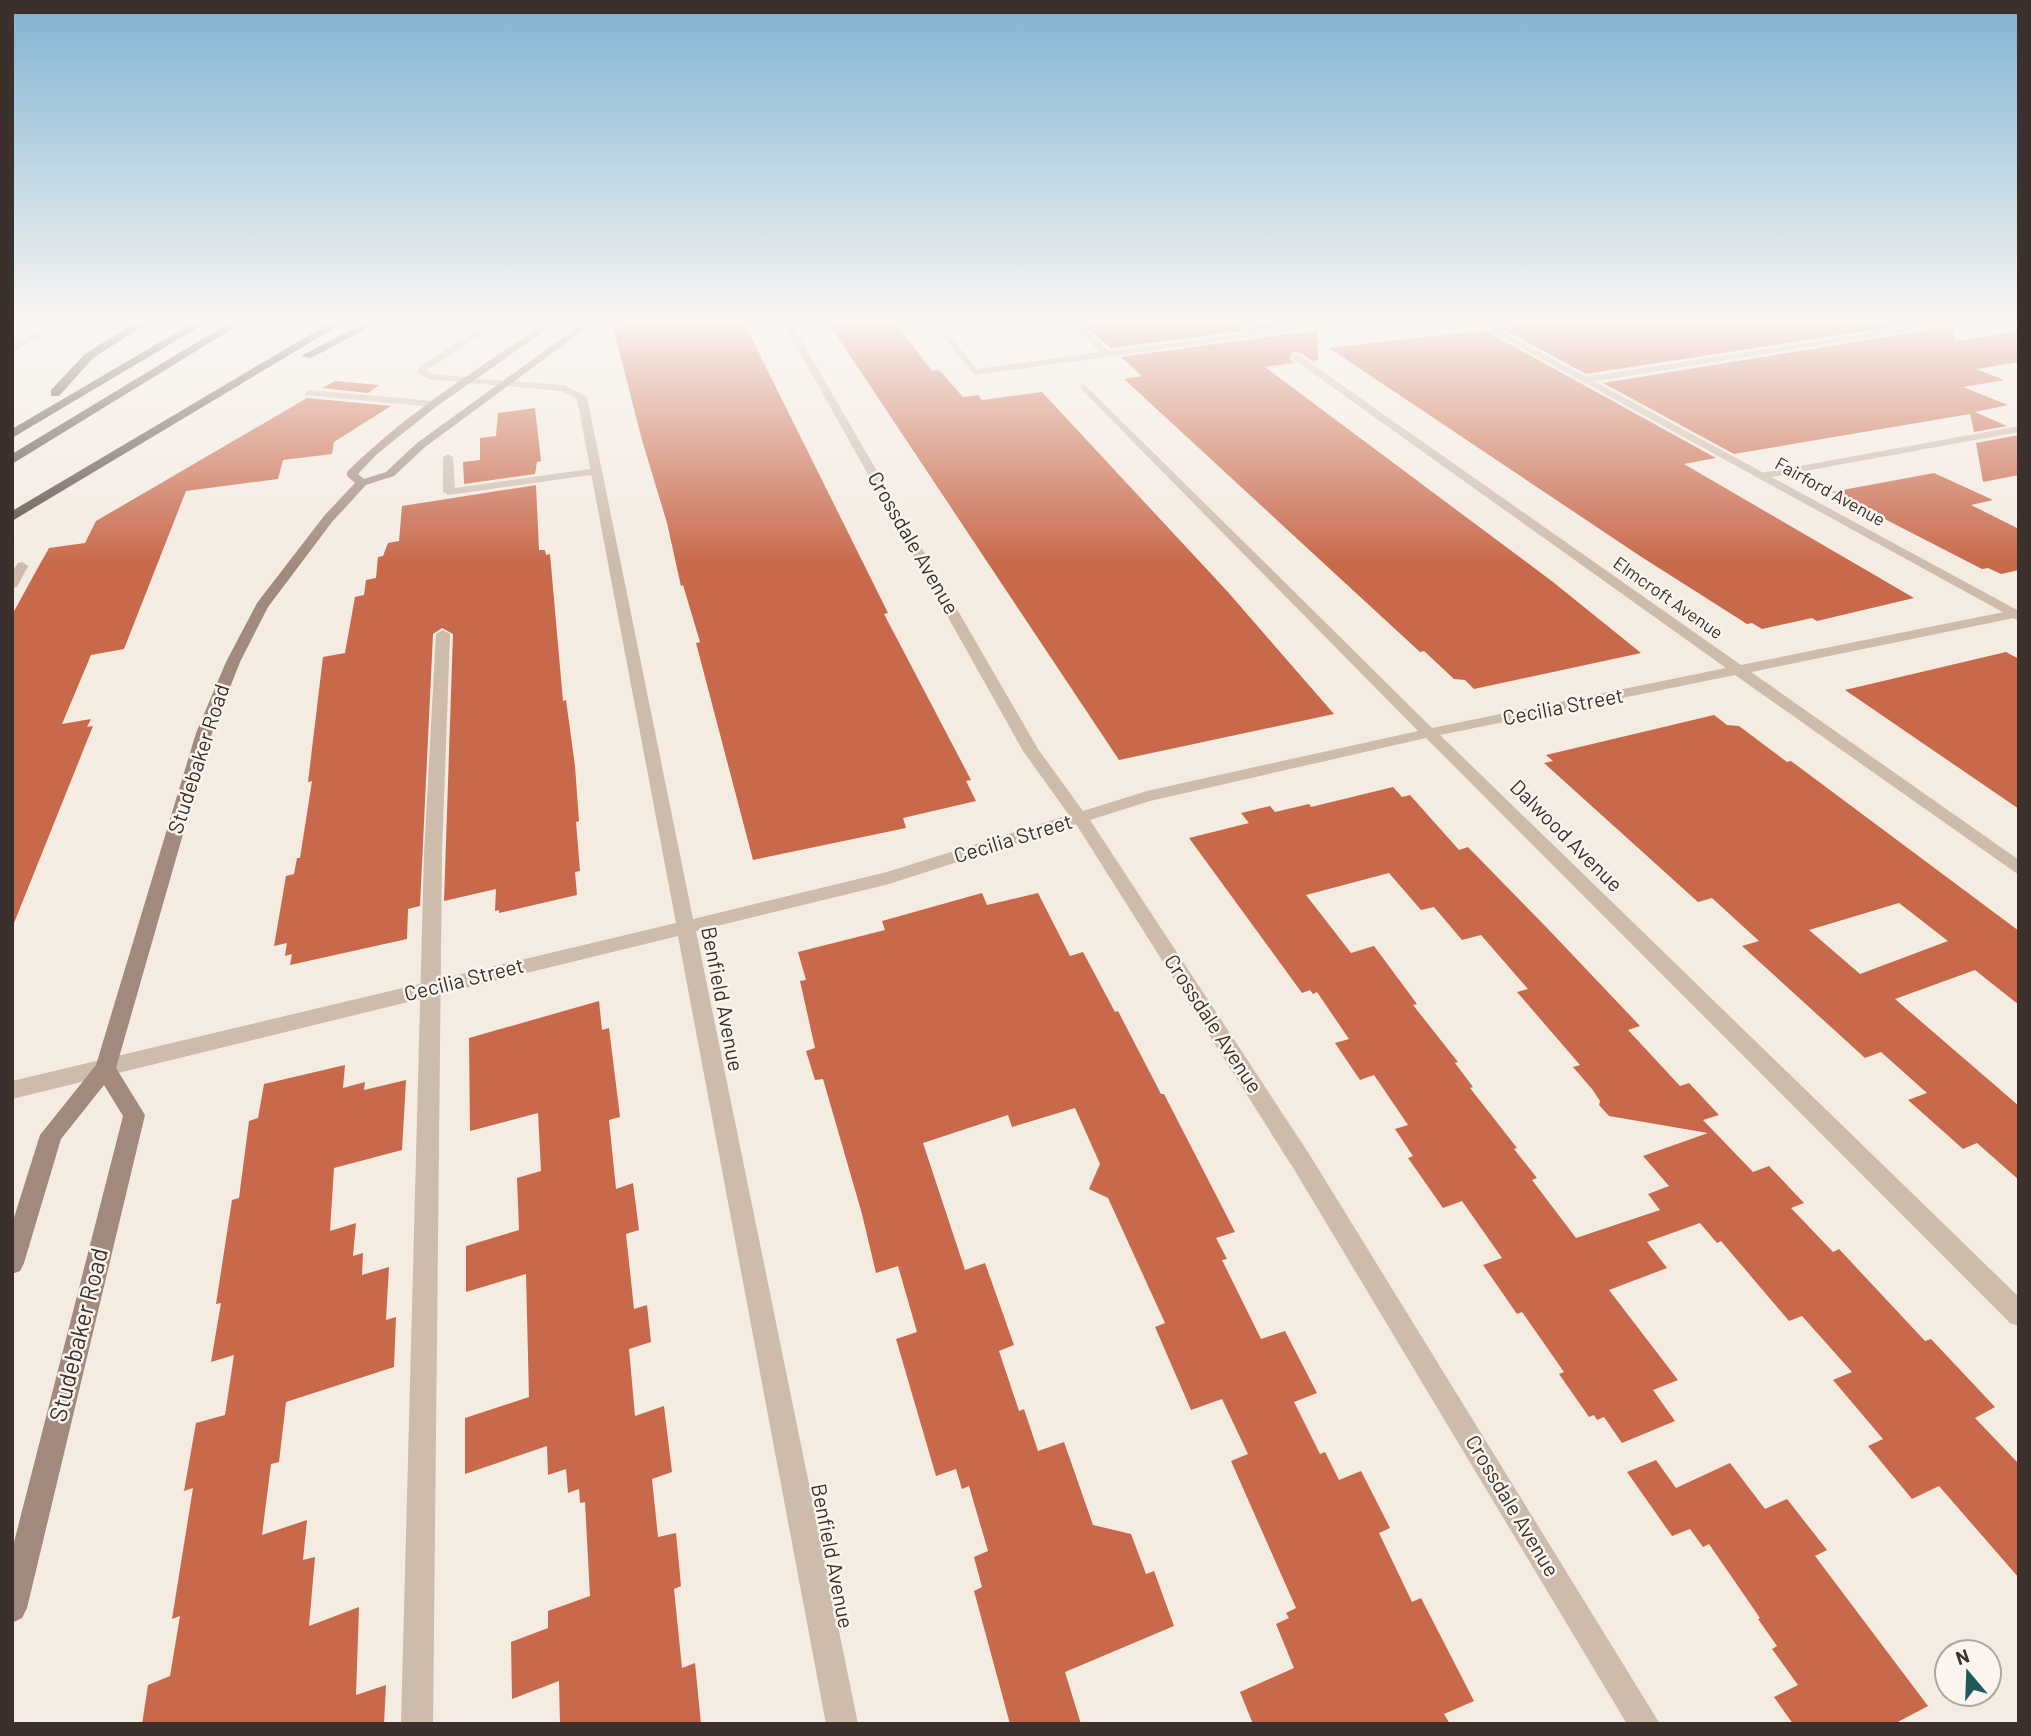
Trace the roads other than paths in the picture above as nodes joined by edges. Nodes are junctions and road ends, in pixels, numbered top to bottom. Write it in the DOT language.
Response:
graph roads {
  1 [pos="67,402"];
  2 [pos="107,402"];
  3 [pos="205,402"];
  4 [pos="218,402"];
  5 [pos="411,402"];
  6 [pos="436,402"];
  7 [pos="478,402"];
  8 [pos="583,402"];
  9 [pos="832,402"];
  10 [pos="1099,402"];
  11 [pos="1359,402"];
  12 [pos="1625,402"];
  13 [pos="433,404"];
  14 [pos="2019,429"];
  15 [pos="12,434"];
  16 [pos="128,448"];
  17 [pos="448,457"];
  18 [pos="12,460"];
  19 [pos="597,471"];
  20 [pos="1761,476"];
  21 [pos="362,483"];
  22 [pos="12,517"];
  23 [pos="22,566"];
  24 [pos="12,584"];
  25 [pos="2017,615"];
  26 [pos="443,634"];
  27 [pos="1740,672"];
  28 [pos="1429,733"];
  29 [pos="1080,818"];
  30 [pos="2019,869"];
  31 [pos="684,926"];
  32 [pos="430,988"];
  33 [pos="105,1069"];
  34 [pos="12,1090"];
  35 [pos="12,1263"];
  36 [pos="2019,1314"];
  37 [pos="12,1608"];
  38 [pos="417,1724"];
  39 [pos="842,1724"];
  40 [pos="1645,1724"];
  1 -- 15 [label="highway"];
  2 -- 18 [label="highway"];
  3 -- 16 [label="highway"];
  4 -- 16 [label="highway"];
  5 -- 13 [label="street"];
  6 -- 13 [label="main road"];
  7 -- 21 [label="main road, Studebaker Road"];
  8 -- 19 [label="street, Benfield Avenue"];
  9 -- 29 [label="street, Crossdale Avenue"];
  10 -- 28 [label="street, Dalwood Avenue"];
  11 -- 27 [label="street, Elmcroft Avenue"];
  12 -- 20 [label="street, Fairford Avenue"];
  13 -- 21 [label="main road"];
  14 -- 20 [label="street"];
  16 -- 22 [label="highway"];
  17 -- 19 [label="street"];
  19 -- 31 [label="street, Benfield Avenue"];
  20 -- 25 [label="street, Fairford Avenue"];
  21 -- 33 [label="main road, Studebaker Road"];
  23 -- 24 [label="street"];
  25 -- 27 [label="street, Cecilia Street"];
  26 -- 32 [label="street"];
  27 -- 28 [label="street, Cecilia Street"];
  27 -- 30 [label="street, Elmcroft Avenue"];
  28 -- 29 [label="street, Cecilia Street"];
  28 -- 36 [label="street, Dalwood Avenue"];
  29 -- 31 [label="street, Cecilia Street"];
  29 -- 40 [label="street, Crossdale Avenue"];
  31 -- 32 [label="street, Cecilia Street"];
  31 -- 39 [label="street, Benfield Avenue"];
  32 -- 33 [label="street, Cecilia Street"];
  32 -- 38 [label="street"];
  33 -- 34 [label="street, Cecilia Street"];
  33 -- 35 [label="main road, Studebaker Road"];
  33 -- 37 [label="main road, Studebaker Road"];
}
